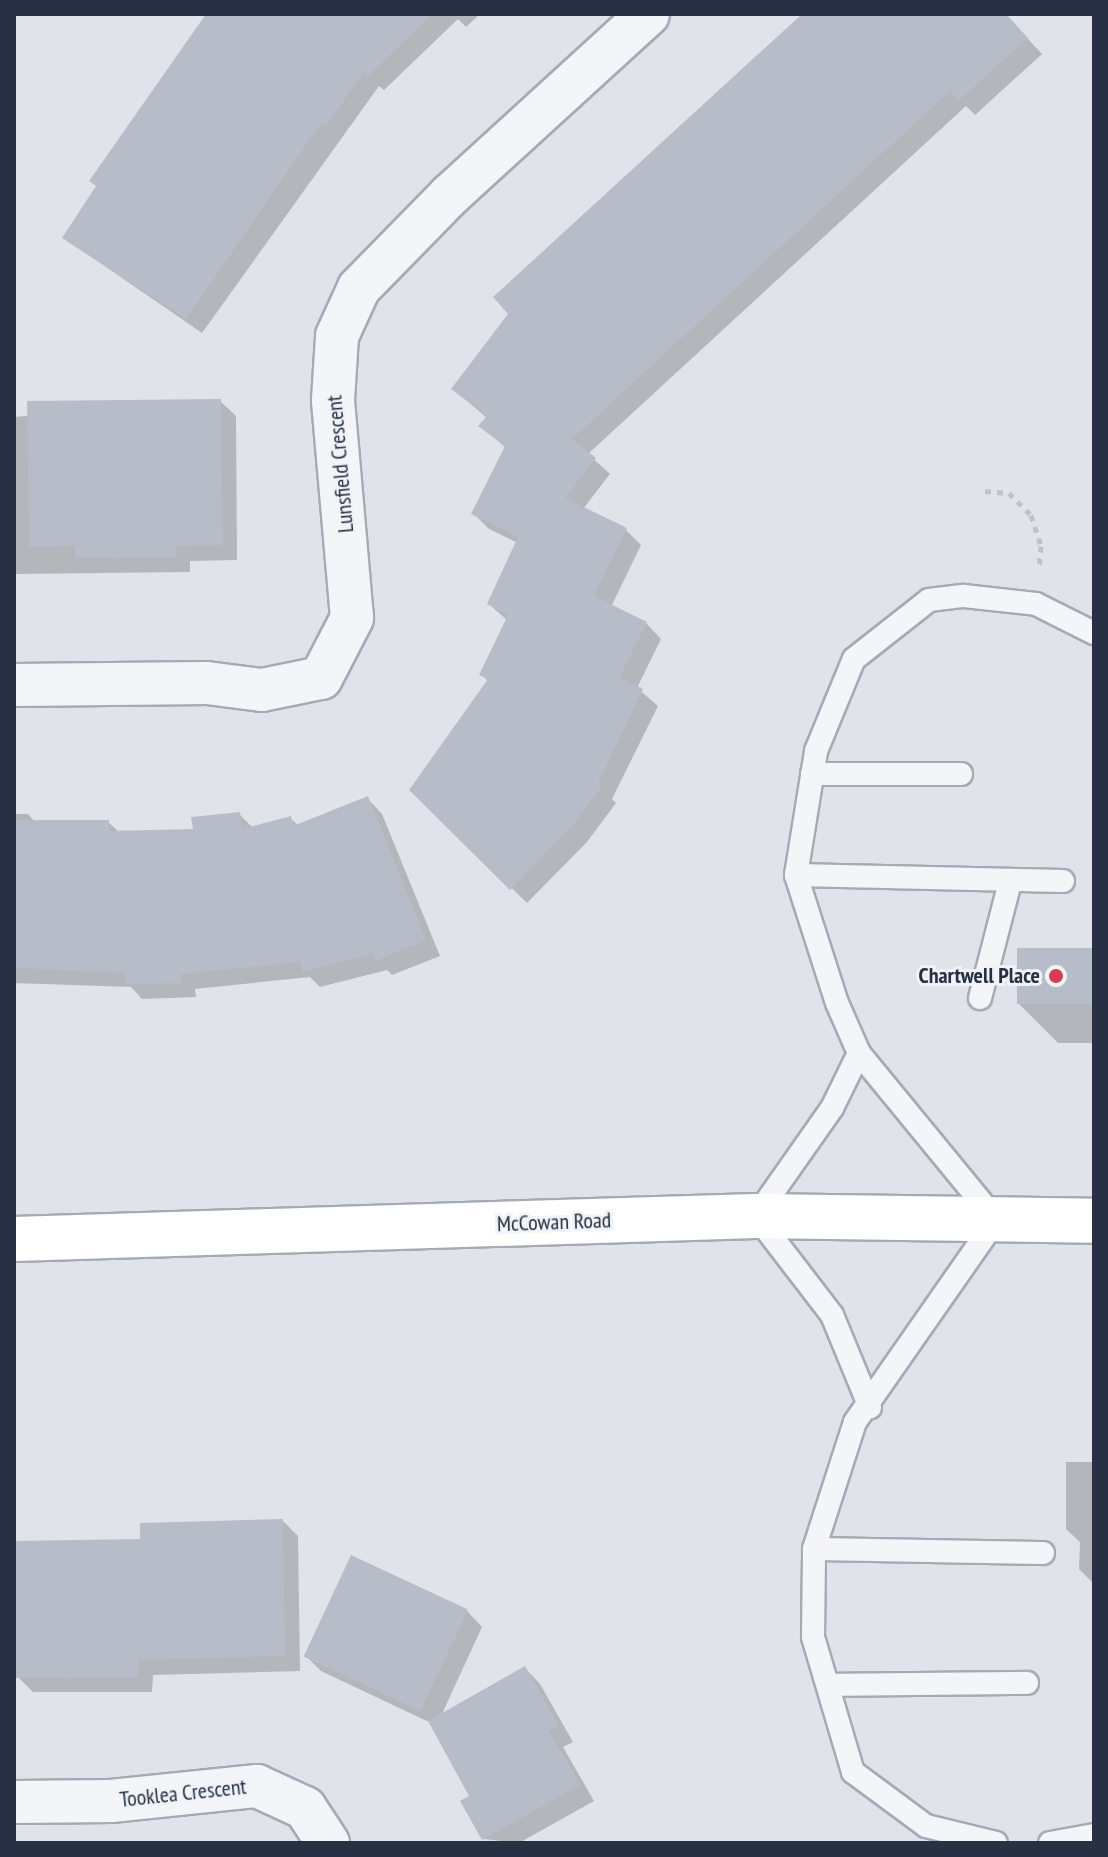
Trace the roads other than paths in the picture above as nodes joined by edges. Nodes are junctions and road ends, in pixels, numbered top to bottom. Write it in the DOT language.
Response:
graph roads {
  1 [pos="648,14"];
  2 [pos="1094,633"];
  3 [pos="14,685"];
  4 [pos="812,774"];
  5 [pos="961,774"];
  6 [pos="796,875"];
  7 [pos="1063,881"];
  8 [pos="1010,882"];
  9 [pos="980,998"];
  10 [pos="859,1053"];
  11 [pos="756,1216"];
  12 [pos="996,1220"];
  13 [pos="1094,1221"];
  14 [pos="14,1239"];
  15 [pos="870,1407"];
  16 [pos="814,1549"];
  17 [pos="1043,1553"];
  18 [pos="1027,1683"];
  19 [pos="829,1685"];
  20 [pos="14,1802"];
  21 [pos="1094,1835"];
  22 [pos="328,1843"];
  23 [pos="996,1843"];
  24 [pos="1050,1843"];
  1 -- 3 [label="street, Lunsfield Crescent"];
  2 -- 4 [label="lane"];
  4 -- 5 [label="lane"];
  4 -- 6 [label="lane"];
  6 -- 8 [label="lane"];
  6 -- 10 [label="lane"];
  7 -- 8 [label="lane"];
  8 -- 9 [label="lane"];
  10 -- 11 [label="lane"];
  10 -- 12 [label="lane"];
  11 -- 12 [label="main road, McCowan Road"];
  11 -- 14 [label="main road, McCowan Road"];
  11 -- 15 [label="lane"];
  12 -- 13 [label="main road, McCowan Road"];
  12 -- 15 [label="lane"];
  15 -- 16 [label="lane"];
  16 -- 17 [label="lane"];
  16 -- 19 [label="lane"];
  18 -- 19 [label="lane"];
  19 -- 23 [label="lane"];
  20 -- 22 [label="street, Tooklea Crescent"];
  21 -- 24 [label="lane"];
}
